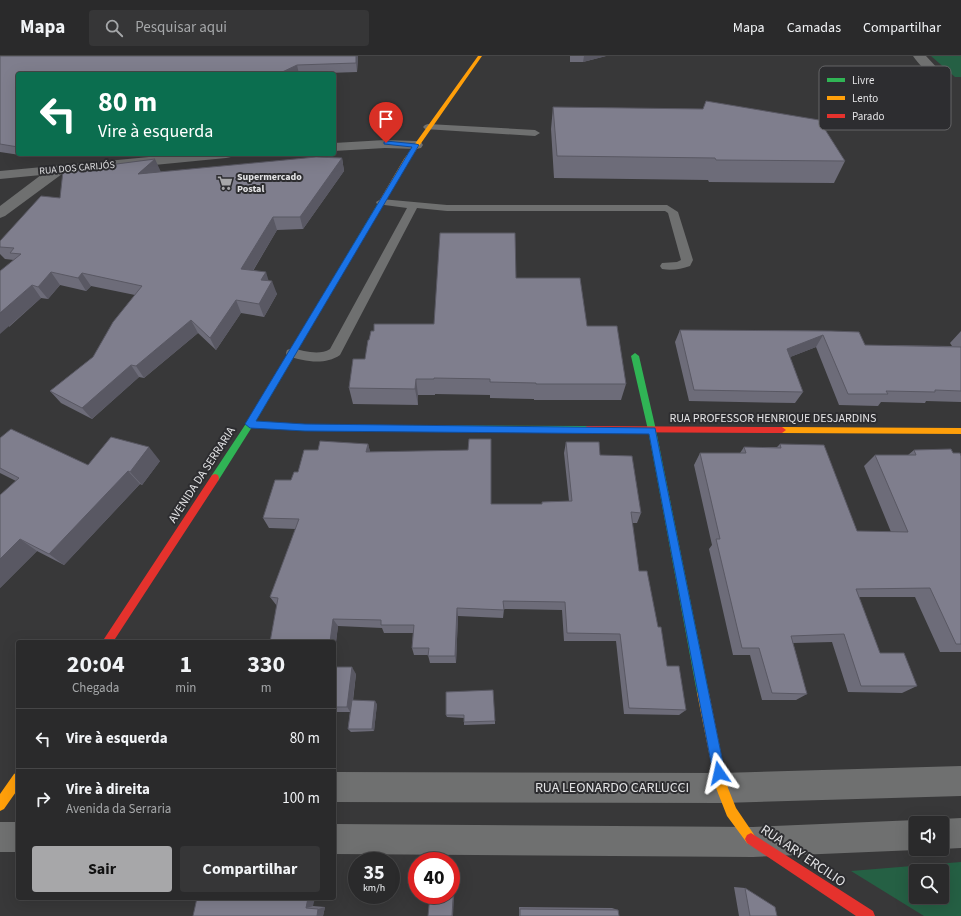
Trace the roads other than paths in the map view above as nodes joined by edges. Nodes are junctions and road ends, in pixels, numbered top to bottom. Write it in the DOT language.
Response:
graph roads {
  1 [pos="480,56"];
  2 [pos="918,56"];
  3 [pos="929,66"];
  4 [pos="428,127"];
  5 [pos="535,134"];
  6 [pos="416,145"];
  7 [pos="338,146"];
  8 [pos="205,156"];
  9 [pos="407,159"];
  10 [pos="58,170"];
  11 [pos="0,175"];
  12 [pos="381,202"];
  13 [pos="414,205"];
  14 [pos="0,212"];
  15 [pos="666,266"];
  16 [pos="292,353"];
  17 [pos="635,356"];
  18 [pos="250,424"];
  19 [pos="652,430"];
  20 [pos="961,431"];
  21 [pos="108,640"];
  22 [pos="961,781"];
  23 [pos="336,787"];
  24 [pos="722,788"];
  25 [pos="961,833"];
  26 [pos="949,834"];
  27 [pos="909,835"];
  28 [pos="0,837"];
  29 [pos="16,837"];
  30 [pos="336,839"];
  31 [pos="753,842"];
  32 [pos="868,916"];
  1 -- 4 [label="street, AVENIDA DA SERRARIA"];
  2 -- 3 [label="street"];
  4 -- 5 [label="lane"];
  4 -- 6 [label="street, AVENIDA DA SERRARIA"];
  6 -- 7 [label="street"];
  6 -- 9 [label="street, AVENIDA DA SERRARIA"];
  7 -- 9 [label="street"];
  8 -- 10 [label="street, RUA DOS CARIJÓS"];
  9 -- 12 [label="street, AVENIDA DA SERRARIA"];
  10 -- 11 [label="street, RUA DOS CARIJÓS"];
  10 -- 14 [label="street"];
  12 -- 13 [label="lane"];
  12 -- 16 [label="street, AVENIDA DA SERRARIA"];
  13 -- 15 [label="lane"];
  13 -- 16 [label="lane"];
  16 -- 18 [label="street, AVENIDA DA SERRARIA"];
  17 -- 19 [label="street, RUA ARY ERCILIO"];
  18 -- 19 [label="street, RUA PROFESSOR HENRIQUE DESJARDINS"];
  18 -- 21 [label="street, AVENIDA DA SERRARIA"];
  19 -- 20 [label="street, RUA PROFESSOR HENRIQUE DESJARDINS"];
  19 -- 24 [label="street, RUA ARY ERCILIO"];
  22 -- 24 [label="street, RUA LEONARDO CARLUCCI"];
  23 -- 24 [label="street, RUA LEONARDO CARLUCCI"];
  24 -- 31 [label="street, RUA ARY ERCILIO"];
  25 -- 26 [label="street"];
  27 -- 31 [label="street"];
  28 -- 29 [label="street"];
  30 -- 31 [label="street"];
  31 -- 32 [label="street, RUA ARY ERCILIO"];
}
